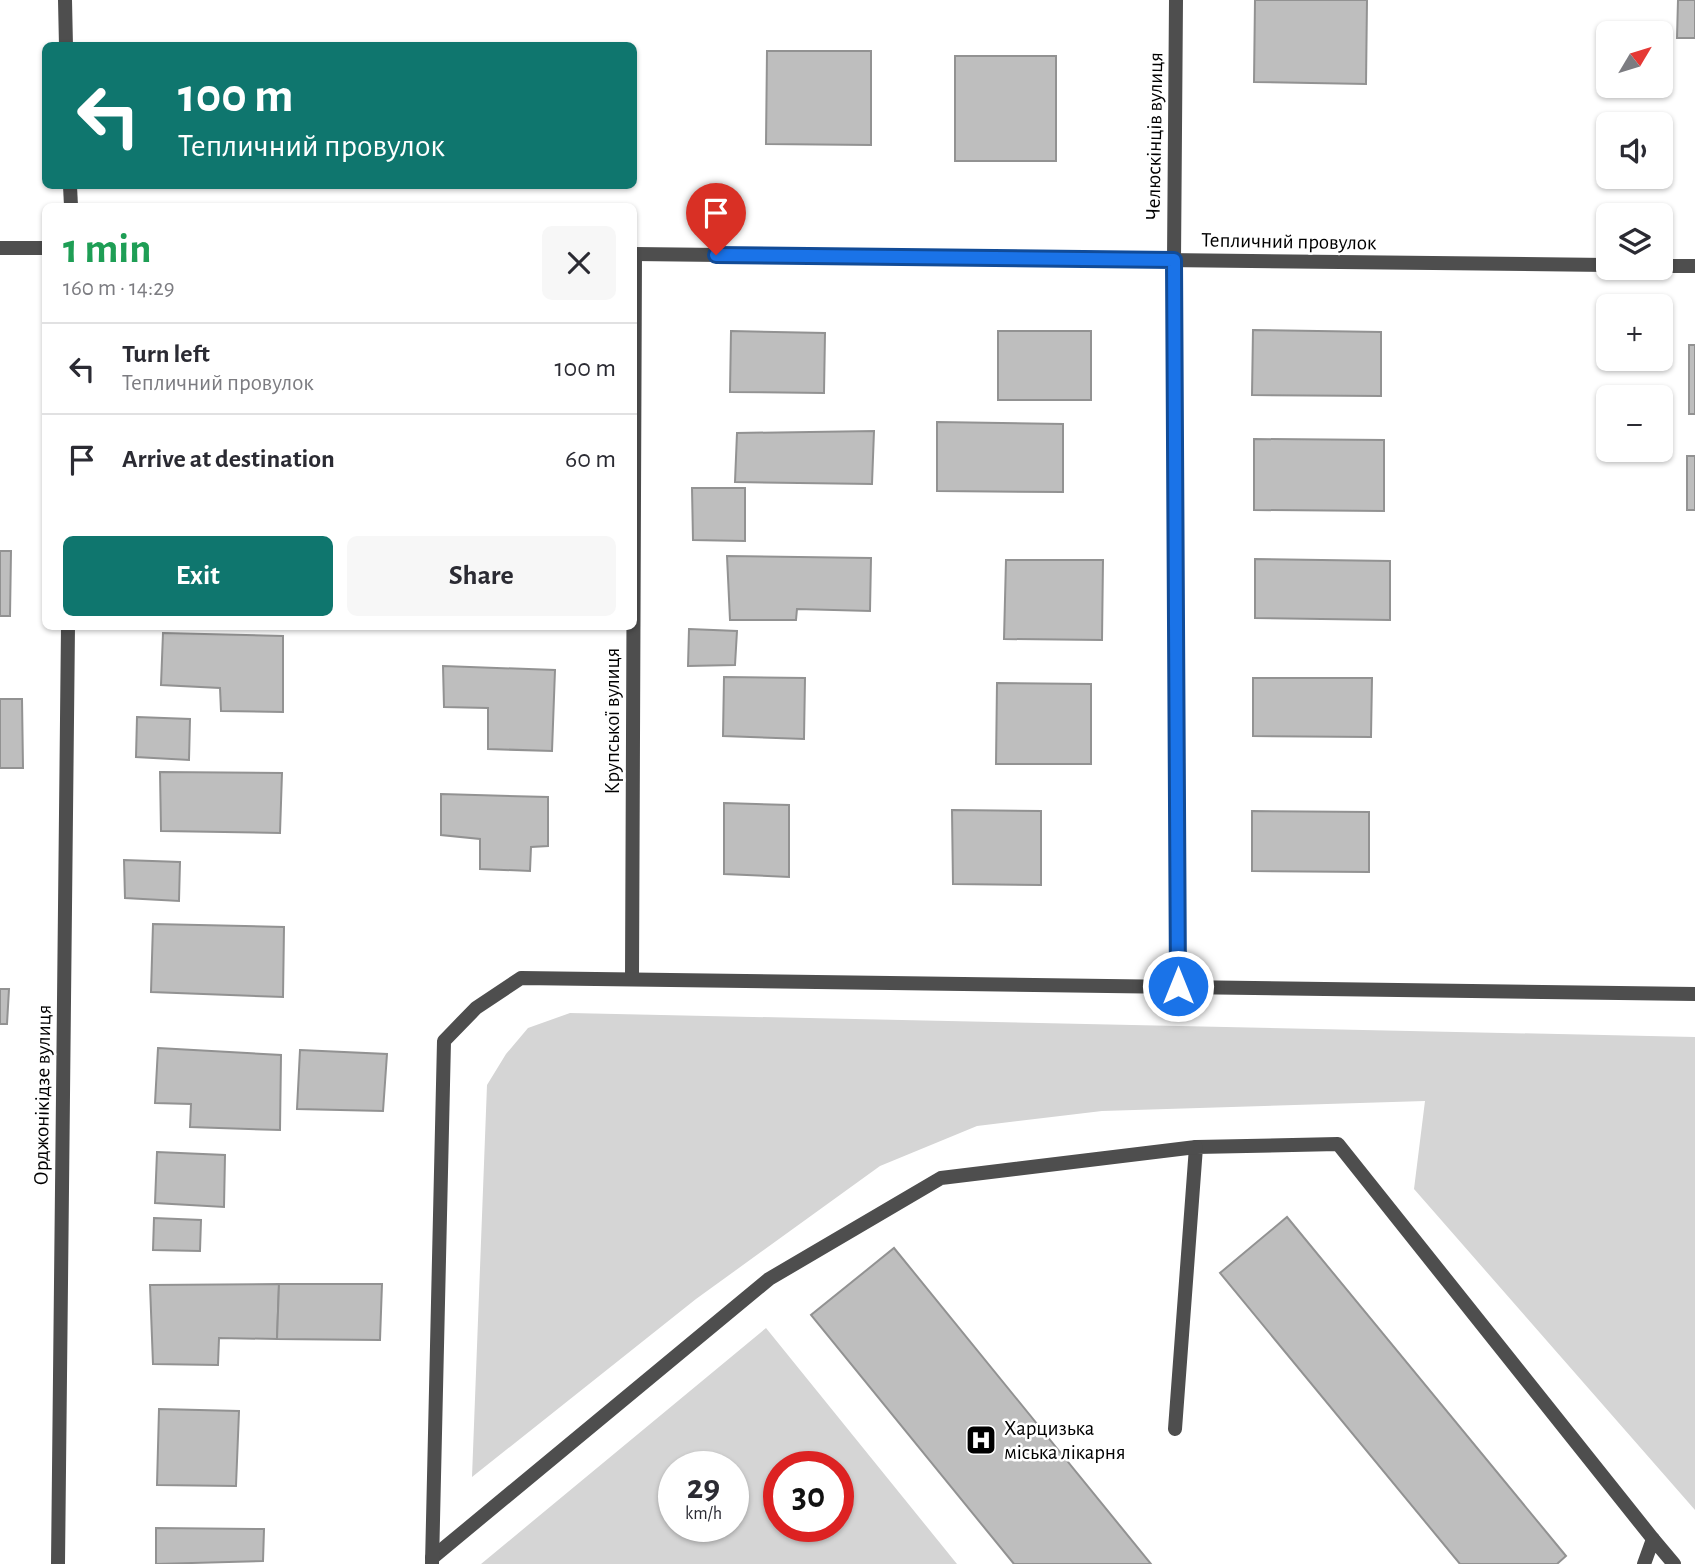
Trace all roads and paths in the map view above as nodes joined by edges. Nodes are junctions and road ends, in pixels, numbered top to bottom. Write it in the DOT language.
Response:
graph roads {
  1 [pos="65,0"];
  2 [pos="1176,0"];
  3 [pos="66,42"];
  4 [pos="0,247"];
  5 [pos="42,248"];
  6 [pos="637,254"];
  7 [pos="1174,260"];
  8 [pos="1596,265"];
  9 [pos="1673,266"];
  10 [pos="1695,266"];
  11 [pos="68,630"];
  12 [pos="633,630"];
  13 [pos="632,978"];
  14 [pos="1178,986"];
  15 [pos="1695,994"];
  16 [pos="1196,1147"];
  17 [pos="1175,1429"];
  18 [pos="1653,1539"];
  19 [pos="432,1561"];
  20 [pos="58,1564"];
  21 [pos="1644,1564"];
  22 [pos="1674,1564"];
  1 -- 3 [label="street"];
  2 -- 7 [label="street, Челюскінців вулиця"];
  4 -- 5 [label="street"];
  6 -- 7 [label="street, Тепличний провулок"];
  7 -- 8 [label="street, Тепличний провулок"];
  7 -- 14 [label="street, Челюскінців вулиця"];
  9 -- 10 [label="street"];
  11 -- 20 [label="street, Орджонікідзе вулиця"];
  12 -- 13 [label="street, Крупської вулиця"];
  13 -- 14 [label="street"];
  13 -- 19 [label="street"];
  14 -- 15 [label="street"];
  16 -- 17 [label="street"];
  16 -- 18 [label="street"];
  16 -- 19 [label="street"];
  18 -- 21 [label="street"];
  18 -- 22 [label="street"];
}
